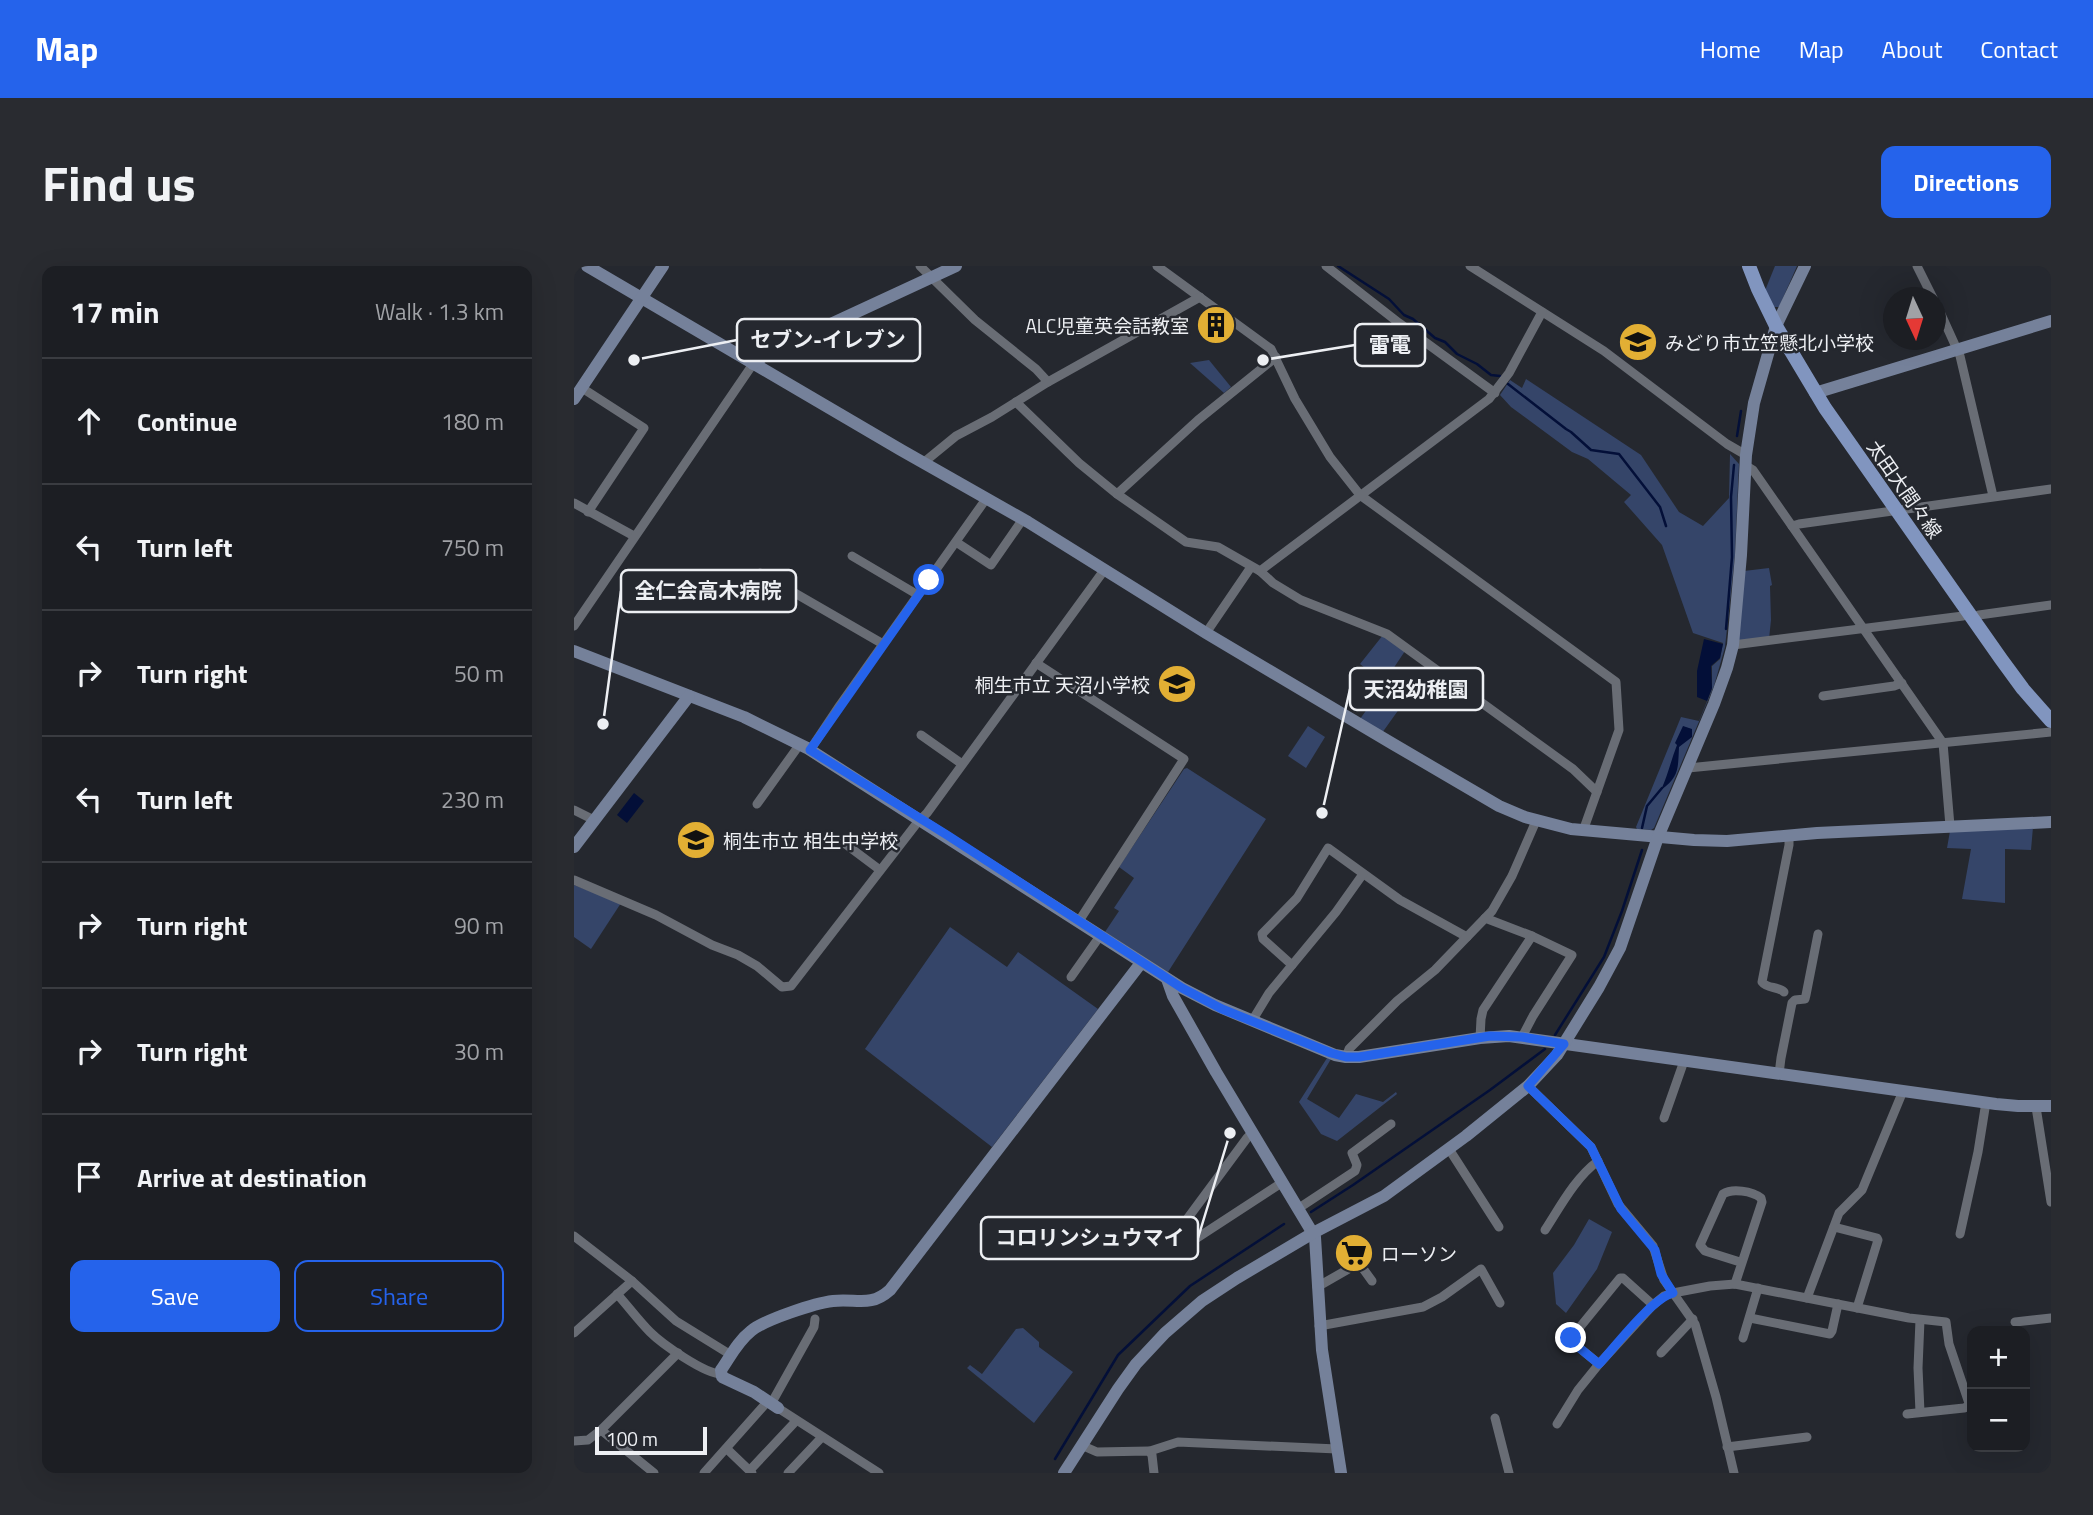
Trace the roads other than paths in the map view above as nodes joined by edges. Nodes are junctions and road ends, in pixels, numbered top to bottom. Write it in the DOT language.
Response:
graph roads {
  1 [pos="587,266"];
  2 [pos="663,266"];
  3 [pos="920,266"];
  4 [pos="956,266"];
  5 [pos="1157,266"];
  6 [pos="1326,266"];
  7 [pos="1470,266"];
  8 [pos="1749,266"];
  9 [pos="1805,266"];
  10 [pos="1917,266"];
  11 [pos="930,277"];
  12 [pos="1928,287"];
  13 [pos="1200,297"];
  14 [pos="642,298"];
  15 [pos="1542,312"];
  16 [pos="2051,321"];
  17 [pos="1946,325"];
  18 [pos="1776,326"];
  19 [pos="1957,349"];
  20 [pos="1276,357"];
  21 [pos="753,364"];
  22 [pos="1048,382"];
  23 [pos="578,393"];
  24 [pos="1495,393"];
  25 [pos="1815,393"];
  26 [pos="1016,402"];
  27 [pos="1746,460"];
  28 [pos="923,463"];
  29 [pos="2051,489"];
  30 [pos="1117,494"];
  31 [pos="1360,495"];
  32 [pos="1993,496"];
  33 [pos="986,499"];
  34 [pos="574,503"];
  35 [pos="1897,510"];
  36 [pos="588,512"];
  37 [pos="1023,519"];
  38 [pos="1792,526"];
  39 [pos="634,536"];
  40 [pos="956,542"];
  41 [pos="852,556"];
  42 [pos="1105,569"];
  43 [pos="1256,569"];
  44 [pos="760,572"];
  45 [pos="918,595"];
  46 [pos="2051,605"];
  47 [pos="1971,616"];
  48 [pos="574,626"];
  49 [pos="1865,629"];
  50 [pos="1206,633"];
  51 [pos="883,644"];
  52 [pos="1733,645"];
  53 [pos="574,651"];
  54 [pos="1036,663"];
  55 [pos="1902,683"];
  56 [pos="689,696"];
  57 [pos="1823,696"];
  58 [pos="2051,720"];
  59 [pos="2051,732"];
  60 [pos="921,735"];
  61 [pos="1943,743"];
  62 [pos="805,747"];
  63 [pos="962,764"];
  64 [pos="1688,768"];
  65 [pos="1597,792"];
  66 [pos="757,804"];
  67 [pos="574,810"];
  68 [pos="921,819"];
  69 [pos="594,820"];
  70 [pos="1536,821"];
  71 [pos="2051,822"];
  72 [pos="1950,826"];
  73 [pos="1583,831"];
  74 [pos="1789,836"];
  75 [pos="1658,837"];
  76 [pos="840,840"];
  77 [pos="574,847"];
  78 [pos="880,870"];
  79 [pos="1363,874"];
  80 [pos="574,880"];
  81 [pos="1485,918"];
  82 [pos="1079,921"];
  83 [pos="1818,934"];
  84 [pos="1101,936"];
  85 [pos="1532,936"];
  86 [pos="1467,937"];
  87 [pos="1141,962"];
  88 [pos="1292,965"];
  89 [pos="1071,977"];
  90 [pos="1167,979"];
  91 [pos="1784,992"];
  92 [pos="1252,1021"];
  93 [pos="1522,1037"];
  94 [pos="1480,1038"];
  95 [pos="1564,1044"];
  96 [pos="1346,1057"];
  97 [pos="1684,1061"];
  98 [pos="1780,1074"];
  99 [pos="1528,1086"];
  100 [pos="1903,1091"];
  101 [pos="1986,1102"];
  102 [pos="2051,1106"];
  103 [pos="2036,1107"];
  104 [pos="1664,1118"];
  105 [pos="1391,1124"];
  106 [pos="1252,1133"];
  107 [pos="1449,1149"];
  108 [pos="1598,1161"];
  109 [pos="1283,1182"];
  110 [pos="2051,1202"];
  111 [pos="1299,1208"];
  112 [pos="1500,1227"];
  113 [pos="1834,1227"];
  114 [pos="1545,1230"];
  115 [pos="1313,1233"];
  116 [pos="1960,1234"];
  117 [pos="574,1236"];
  118 [pos="1741,1262"];
  119 [pos="632,1281"];
  120 [pos="1372,1281"];
  121 [pos="1735,1284"];
  122 [pos="1317,1287"];
  123 [pos="1758,1288"];
  124 [pos="1673,1293"];
  125 [pos="618,1294"];
  126 [pos="1807,1298"];
  127 [pos="1500,1303"];
  128 [pos="1838,1304"];
  129 [pos="1653,1305"];
  130 [pos="1857,1308"];
  131 [pos="1749,1318"];
  132 [pos="2051,1318"];
  133 [pos="815,1319"];
  134 [pos="1693,1319"];
  135 [pos="1920,1320"];
  136 [pos="2014,1322"];
  137 [pos="1320,1326"];
  138 [pos="574,1333"];
  139 [pos="1743,1338"];
  140 [pos="678,1353"];
  141 [pos="1661,1353"];
  142 [pos="731,1355"];
  143 [pos="1599,1364"];
  144 [pos="721,1374"];
  145 [pos="1967,1399"];
  146 [pos="772,1404"];
  147 [pos="1967,1409"];
  148 [pos="1920,1412"];
  149 [pos="1907,1414"];
  150 [pos="1494,1418"];
  151 [pos="796,1421"];
  152 [pos="1557,1424"];
  153 [pos="601,1430"];
  154 [pos="822,1437"];
  155 [pos="1807,1437"];
  156 [pos="574,1440"];
  157 [pos="1081,1445"];
  158 [pos="1727,1447"];
  159 [pos="727,1449"];
  160 [pos="1337,1449"];
  161 [pos="1150,1451"];
  162 [pos="751,1472"];
  163 [pos="654,1473"];
  164 [pos="704,1473"];
  165 [pos="788,1473"];
  166 [pos="879,1473"];
  167 [pos="1064,1473"];
  168 [pos="1154,1473"];
  169 [pos="1340,1473"];
  170 [pos="1508,1473"];
  171 [pos="1734,1473"];
  1 -- 14 [label="street"];
  2 -- 14 [label="street"];
  3 -- 11 [label="street"];
  4 -- 11 [label="street"];
  5 -- 13 [label="street"];
  6 -- 24 [label="street"];
  7 -- 15 [label="street"];
  8 -- 18 [label="main road, 太田大間々線"];
  9 -- 18 [label="street"];
  10 -- 12 [label="street"];
  11 -- 21 [label="street"];
  11 -- 22 [label="street"];
  13 -- 20 [label="street"];
  13 -- 22 [label="street"];
  14 -- 21 [label="street"];
  14 -- 23 [label="street"];
  15 -- 24 [label="street"];
  15 -- 27 [label="street"];
  16 -- 19 [label="street"];
  17 -- 19 [label="street"];
  18 -- 25 [label="main road, 太田大間々線"];
  18 -- 27 [label="street"];
  19 -- 25 [label="street"];
  19 -- 32 [label="street"];
  20 -- 30 [label="street"];
  20 -- 31 [label="street"];
  21 -- 28 [label="street"];
  21 -- 39 [label="street"];
  22 -- 26 [label="street"];
  23 -- 36 [label="street"];
  24 -- 31 [label="street"];
  25 -- 35 [label="main road, 太田大間々線"];
  26 -- 28 [label="street"];
  26 -- 30 [label="street"];
  27 -- 38 [label="street"];
  27 -- 52 [label="street"];
  28 -- 33 [label="street"];
  29 -- 32 [label="street"];
  30 -- 43 [label="street"];
  31 -- 43 [label="street"];
  31 -- 65 [label="street"];
  32 -- 35 [label="street"];
  33 -- 37 [label="street"];
  33 -- 40 [label="street"];
  34 -- 36 [label="street"];
  35 -- 38 [label="street"];
  35 -- 47 [label="main road, 太田大間々線"];
  36 -- 39 [label="street"];
  37 -- 40 [label="street"];
  37 -- 42 [label="street"];
  38 -- 49 [label="street"];
  39 -- 48 [label="street"];
  40 -- 45 [label="street"];
  41 -- 45 [label="street"];
  42 -- 50 [label="street"];
  42 -- 54 [label="street"];
  43 -- 50 [label="street"];
  43 -- 65 [label="street"];
  44 -- 51 [label="street"];
  45 -- 51 [label="street"];
  46 -- 47 [label="street"];
  47 -- 49 [label="street"];
  47 -- 58 [label="main road, 太田大間々線"];
  49 -- 52 [label="street"];
  49 -- 55 [label="street"];
  50 -- 70 [label="street"];
  51 -- 62 [label="street"];
  52 -- 64 [label="street"];
  53 -- 56 [label="street"];
  54 -- 63 [label="street"];
  54 -- 82 [label="street"];
  55 -- 57 [label="street"];
  55 -- 61 [label="street"];
  56 -- 62 [label="street"];
  56 -- 69 [label="street"];
  59 -- 61 [label="street"];
  60 -- 63 [label="street"];
  61 -- 64 [label="street"];
  61 -- 72 [label="street"];
  62 -- 66 [label="street"];
  62 -- 68 [label="street"];
  63 -- 68 [label="street"];
  64 -- 75 [label="street"];
  65 -- 73 [label="street"];
  67 -- 69 [label="street"];
  68 -- 78 [label="street"];
  68 -- 82 [label="street"];
  69 -- 77 [label="street"];
  70 -- 73 [label="street"];
  70 -- 81 [label="street"];
  71 -- 72 [label="street"];
  72 -- 74 [label="street"];
  73 -- 75 [label="street"];
  74 -- 75 [label="street"];
  74 -- 91 [label="street"];
  75 -- 95 [label="street"];
  76 -- 78 [label="street"];
  78 -- 80 [label="street"];
  79 -- 86 [label="street"];
  79 -- 88 [label="street"];
  79 -- 88 [label="street"];
  81 -- 85 [label="street"];
  81 -- 86 [label="street"];
  82 -- 84 [label="street"];
  83 -- 98 [label="street"];
  84 -- 87 [label="street"];
  84 -- 89 [label="street"];
  85 -- 93 [label="street"];
  85 -- 94 [label="street"];
  86 -- 96 [label="street"];
  87 -- 90 [label="street"];
  87 -- 142 [label="street"];
  88 -- 92 [label="street"];
  90 -- 92 [label="street"];
  90 -- 106 [label="street"];
  92 -- 96 [label="street"];
  93 -- 94 [label="street"];
  93 -- 95 [label="street"];
  94 -- 96 [label="street"];
  95 -- 97 [label="street"];
  95 -- 99 [label="street"];
  97 -- 98 [label="street"];
  97 -- 104 [label="street"];
  98 -- 100 [label="street"];
  99 -- 107 [label="street"];
  99 -- 108 [label="street"];
  100 -- 101 [label="street"];
  100 -- 113 [label="street"];
  101 -- 103 [label="street"];
  101 -- 116 [label="street"];
  102 -- 103 [label="street"];
  103 -- 110 [label="street"];
  105 -- 111 [label="street"];
  106 -- 109 [label="street"];
  106 -- 109 [label="street"];
  107 -- 112 [label="street"];
  107 -- 115 [label="street"];
  108 -- 114 [label="street"];
  108 -- 124 [label="street"];
  109 -- 111 [label="street"];
  111 -- 115 [label="street"];
  113 -- 126 [label="street"];
  113 -- 130 [label="street"];
  115 -- 122 [label="street"];
  115 -- 157 [label="street"];
  117 -- 119 [label="street"];
  118 -- 118 [label="street"];
  118 -- 121 [label="street"];
  119 -- 125 [label="street"];
  119 -- 142 [label="street"];
  120 -- 122 [label="street"];
  121 -- 123 [label="street"];
  121 -- 124 [label="street"];
  122 -- 137 [label="street"];
  123 -- 126 [label="street"];
  123 -- 131 [label="street"];
  124 -- 129 [label="street"];
  124 -- 134 [label="street"];
  125 -- 138 [label="street"];
  125 -- 140 [label="street"];
  126 -- 128 [label="street"];
  127 -- 137 [label="street"];
  128 -- 130 [label="street"];
  128 -- 131 [label="street"];
  129 -- 143 [label="street"];
  129 -- 143 [label="street"];
  130 -- 135 [label="street"];
  131 -- 139 [label="street"];
  132 -- 136 [label="street"];
  133 -- 146 [label="street"];
  134 -- 141 [label="street"];
  134 -- 158 [label="street"];
  135 -- 145 [label="street"];
  135 -- 148 [label="street"];
  137 -- 160 [label="street"];
  140 -- 144 [label="street"];
  140 -- 153 [label="street"];
  142 -- 144 [label="street"];
  143 -- 152 [label="street"];
  144 -- 146 [label="street"];
  146 -- 151 [label="street"];
  146 -- 159 [label="street"];
  147 -- 148 [label="street"];
  148 -- 149 [label="street"];
  150 -- 170 [label="street"];
  151 -- 154 [label="street"];
  151 -- 162 [label="street"];
  153 -- 156 [label="street"];
  153 -- 163 [label="street"];
  154 -- 165 [label="street"];
  154 -- 166 [label="street"];
  155 -- 158 [label="street"];
  157 -- 161 [label="street"];
  157 -- 167 [label="street"];
  158 -- 171 [label="street"];
  159 -- 162 [label="street"];
  159 -- 164 [label="street"];
  160 -- 161 [label="street"];
  160 -- 169 [label="street"];
  161 -- 168 [label="street"];
}
